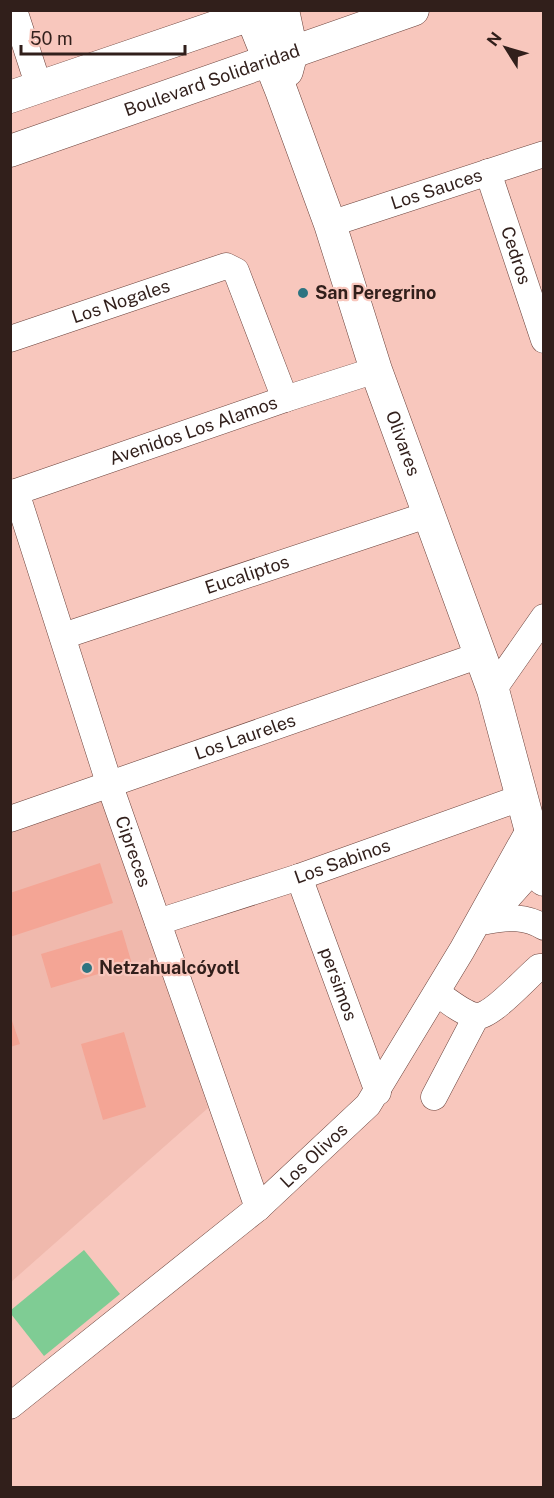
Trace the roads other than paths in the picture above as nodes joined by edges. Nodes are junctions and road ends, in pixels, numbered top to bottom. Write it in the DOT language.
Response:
graph roads {
  1 [pos="14,10"];
  2 [pos="283,10"];
  3 [pos="413,10"];
  4 [pos="255,12"];
  5 [pos="280,56"];
  6 [pos="25,92"];
  7 [pos="10,151"];
  8 [pos="543,154"];
  9 [pos="488,172"];
  10 [pos="330,224"];
  11 [pos="10,339"];
  12 [pos="543,340"];
  13 [pos="376,370"];
  14 [pos="285,399"];
  15 [pos="13,493"];
  16 [pos="430,514"];
  17 [pos="543,617"];
  18 [pos="63,636"];
  19 [pos="480,655"];
  20 [pos="493,690"];
  21 [pos="110,786"];
  22 [pos="523,797"];
  23 [pos="10,819"];
  24 [pos="536,828"];
  25 [pos="540,873"];
  26 [pos="299,877"];
  27 [pos="487,921"];
  28 [pos="158,922"];
  29 [pos="543,927"];
  30 [pos="462,950"];
  31 [pos="543,967"];
  32 [pos="437,993"];
  33 [pos="476,1017"];
  34 [pos="378,1092"];
  35 [pos="434,1097"];
  36 [pos="258,1208"];
  37 [pos="10,1406"];
  1 -- 6 [label="street"];
  2 -- 5 [label="main road"];
  3 -- 5 [label="main road, Boulevard Solidaridad"];
  4 -- 5 [label="main road, Olivares"];
  4 -- 6 [label="main road"];
  5 -- 7 [label="main road, Boulevard Solidaridad"];
  5 -- 10 [label="main road, Olivares"];
  8 -- 9 [label="street, Los Sauces"];
  9 -- 10 [label="street, Los Sauces"];
  9 -- 12 [label="street, Cedros"];
  10 -- 13 [label="main road, Olivares"];
  11 -- 14 [label="street, Los Nogales"];
  13 -- 14 [label="street, Avenidos Los Alamos"];
  13 -- 16 [label="main road, Olivares"];
  14 -- 15 [label="street, Avenidos Los Alamos"];
  15 -- 18 [label="street, Cipreces"];
  16 -- 18 [label="street, Eucaliptos"];
  16 -- 19 [label="main road, Olivares"];
  17 -- 20 [label="street"];
  18 -- 21 [label="street, Cipreces"];
  19 -- 20 [label="main road, Olivares"];
  19 -- 21 [label="street, Los Laureles"];
  20 -- 22 [label="main road, Olivares"];
  21 -- 23 [label="street, Los Laureles"];
  21 -- 28 [label="street, Cipreces"];
  22 -- 24 [label="main road, Olivares"];
  22 -- 26 [label="street, Los Sabinos"];
  24 -- 25 [label="main road, Olivares"];
  24 -- 30 [label="street, Los Olivos"];
  25 -- 27 [label="street"];
  26 -- 28 [label="street, Los Sabinos"];
  26 -- 34 [label="street, persimos"];
  27 -- 29 [label="street"];
  27 -- 30 [label="street"];
  28 -- 36 [label="street, Cipreces"];
  30 -- 32 [label="street, Los Olivos"];
  31 -- 33 [label="street"];
  32 -- 33 [label="street"];
  32 -- 34 [label="street, Los Olivos"];
  33 -- 35 [label="street"];
  34 -- 36 [label="street, Los Olivos"];
  36 -- 37 [label="street, Los Olivos"];
}
